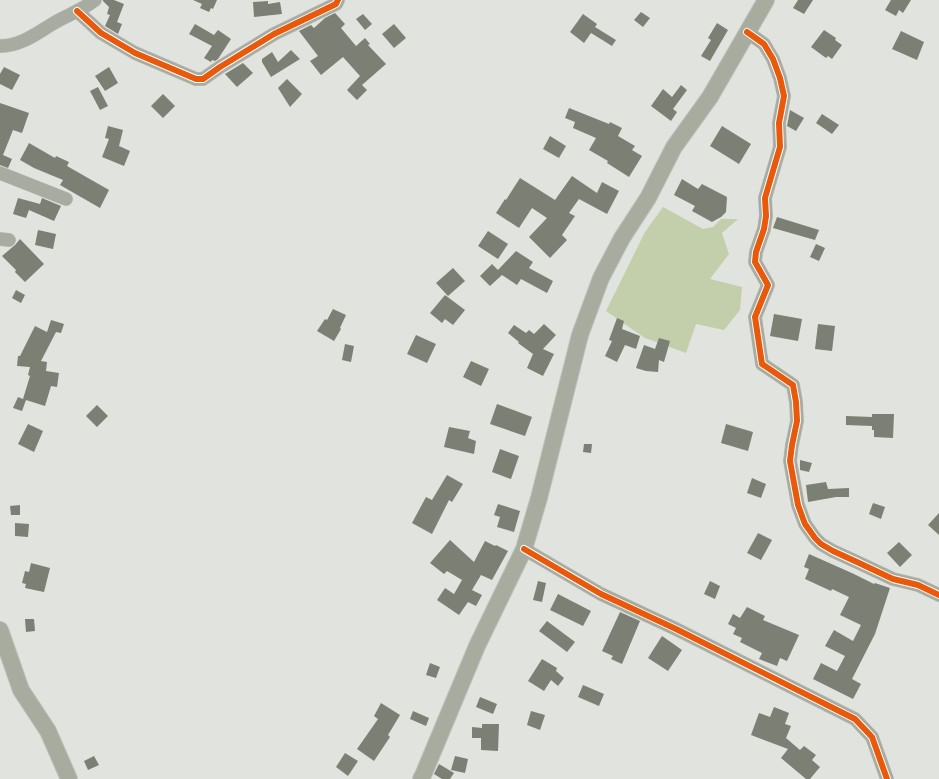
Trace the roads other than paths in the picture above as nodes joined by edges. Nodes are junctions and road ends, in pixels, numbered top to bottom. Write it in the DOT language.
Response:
graph roads {
  1 [pos="95,0"];
  2 [pos="338,0"];
  3 [pos="766,0"];
  4 [pos="77,11"];
  5 [pos="747,32"];
  6 [pos="0,46"];
  7 [pos="0,173"];
  8 [pos="66,200"];
  9 [pos="524,549"];
  10 [pos="939,594"];
  11 [pos="0,630"];
  12 [pos="69,779"];
  13 [pos="421,779"];
  14 [pos="887,779"];
  1 -- 4 [label="street"];
  2 -- 4 [label="street"];
  3 -- 5 [label="main road"];
  4 -- 6 [label="street"];
  5 -- 9 [label="main road"];
  5 -- 10 [label="street"];
  7 -- 8 [label="street"];
  9 -- 13 [label="main road"];
  9 -- 14 [label="street"];
  11 -- 12 [label="main road"];
}
